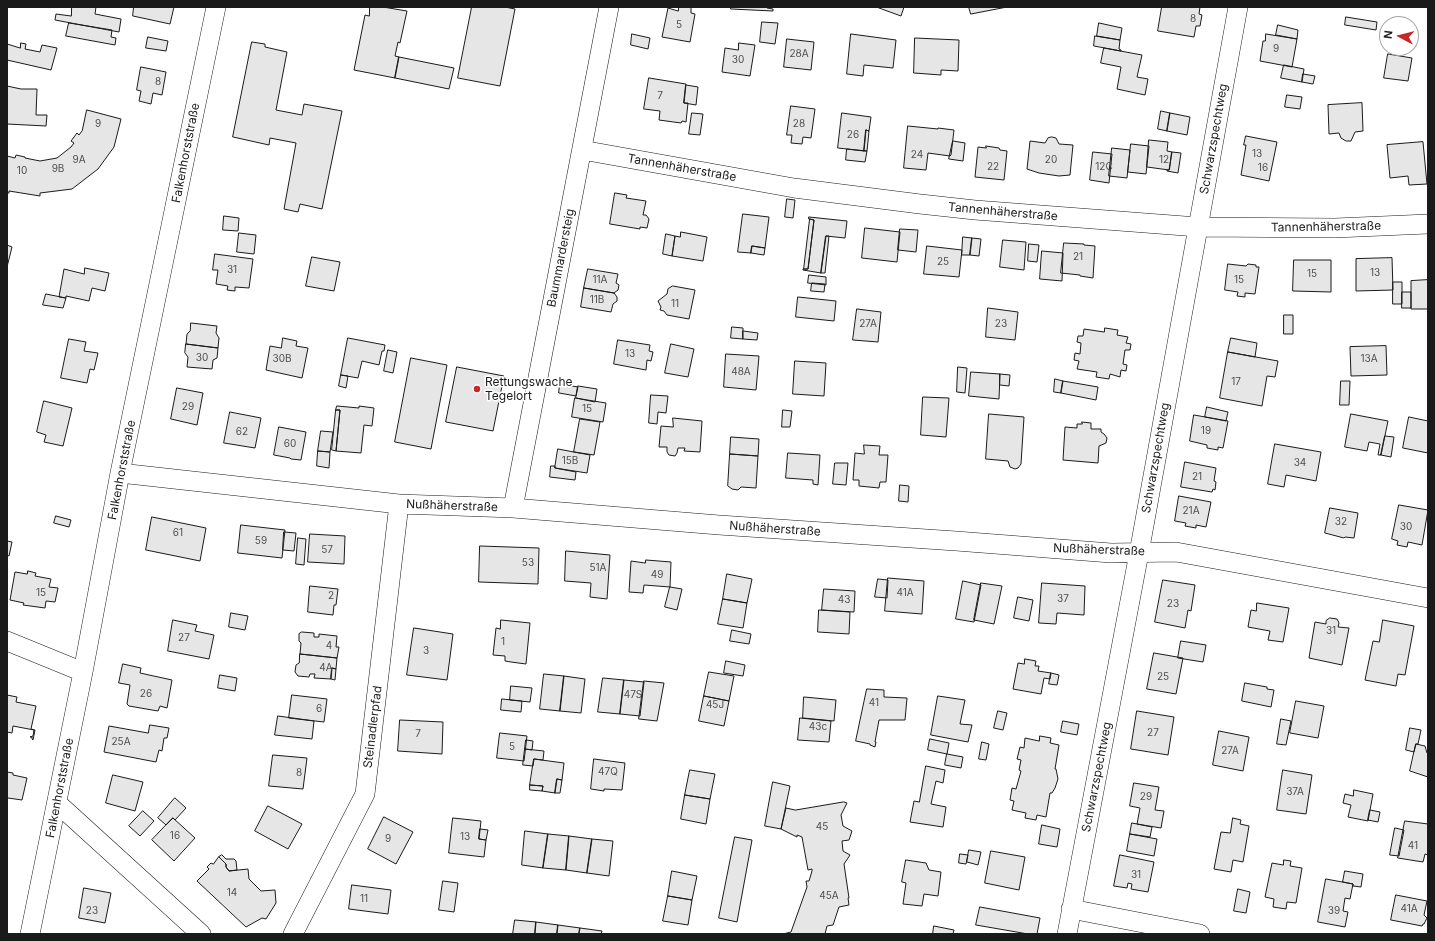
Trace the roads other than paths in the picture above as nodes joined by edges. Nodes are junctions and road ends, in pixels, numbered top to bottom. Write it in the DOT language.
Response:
graph roads {
  1 [pos="216,7"];
  2 [pos="609,7"];
  3 [pos="1238,7"];
  4 [pos="582,150"];
  5 [pos="1428,224"];
  6 [pos="1198,227"];
  7 [pos="120,473"];
  8 [pos="399,504"];
  9 [pos="513,508"];
  10 [pos="1139,553"];
  11 [pos="1428,598"];
  12 [pos="7,641"];
  13 [pos="83,672"];
  14 [pos="57,803"];
  15 [pos="1071,909"];
  16 [pos="30,934"];
  17 [pos="201,934"];
  18 [pos="293,934"];
  19 [pos="1067,934"];
  20 [pos="1200,934"];
  1 -- 7 [label="street, Falkenhorststraße"];
  2 -- 4 [label="street, Baummardersteig"];
  3 -- 6 [label="street, Schwarzspechtweg"];
  4 -- 6 [label="street, Tannenhäherstraße"];
  4 -- 9 [label="street, Baummardersteig"];
  5 -- 6 [label="street, Tannenhäherstraße"];
  6 -- 10 [label="street, Schwarzspechtweg"];
  7 -- 8 [label="street, Nußhäherstraße"];
  7 -- 13 [label="street, Falkenhorststraße"];
  8 -- 9 [label="street, Nußhäherstraße"];
  8 -- 18 [label="street, Steinadlerpfad"];
  9 -- 10 [label="street, Nußhäherstraße"];
  10 -- 11 [label="street, Nußhäherstraße"];
  10 -- 15 [label="street, Schwarzspechtweg"];
  12 -- 13 [label="street"];
  13 -- 14 [label="street, Falkenhorststraße"];
  14 -- 16 [label="street, Falkenhorststraße"];
  14 -- 17 [label="street"];
  15 -- 19 [label="street, Schwarzspechtweg"];
  15 -- 20 [label="street"];
}
